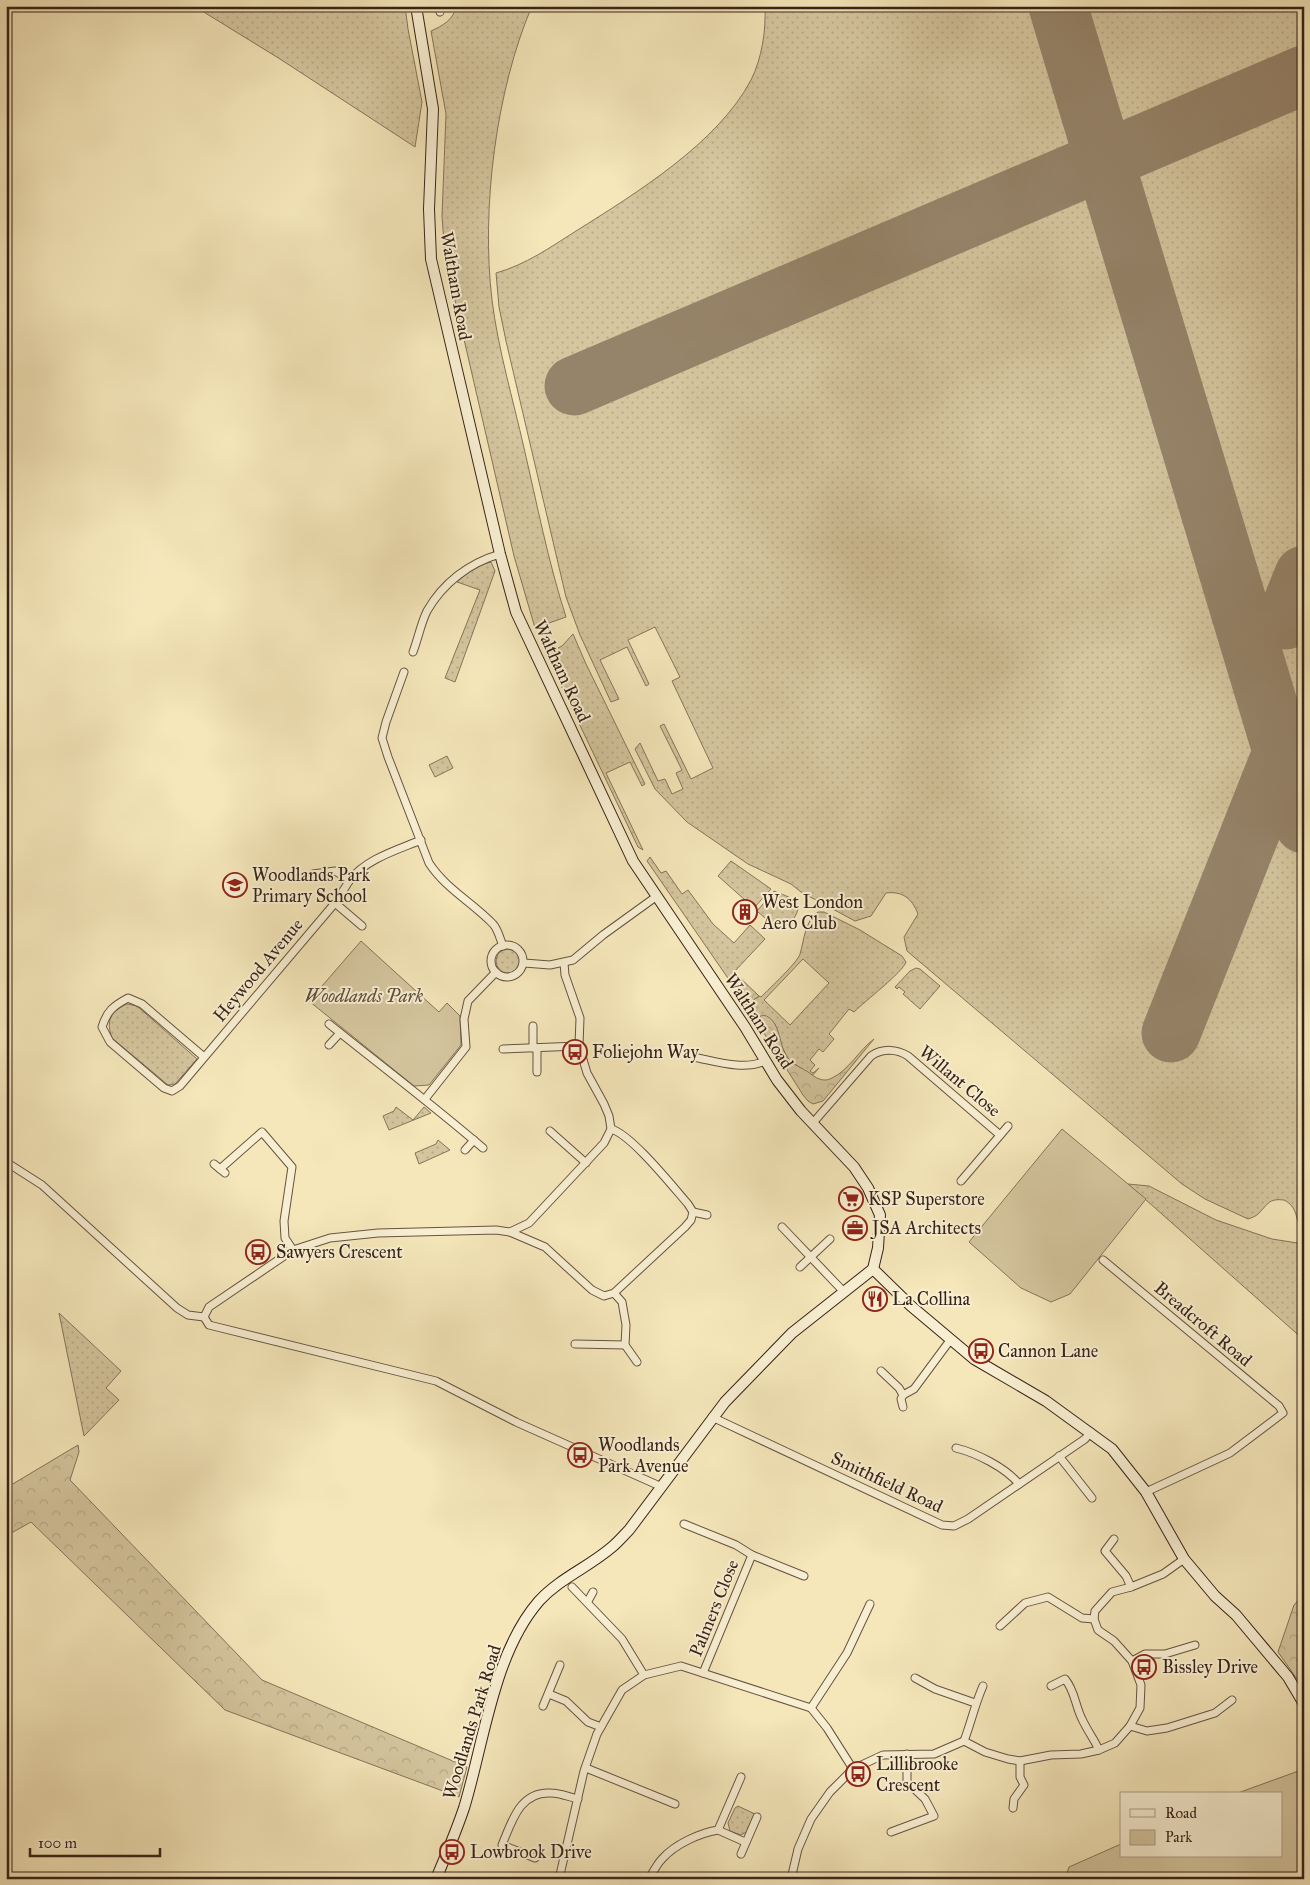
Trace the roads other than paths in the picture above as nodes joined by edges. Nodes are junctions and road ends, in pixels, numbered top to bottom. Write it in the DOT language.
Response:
graph roads {
  1 [pos="416,6"];
  2 [pos="500,554"];
  3 [pos="413,652"];
  4 [pos="404,672"];
  5 [pos="420,840"];
  6 [pos="313,874"];
  7 [pos="350,880"];
  8 [pos="657,896"];
  9 [pos="335,903"];
  10 [pos="362,926"];
  11 [pos="503,946"];
  12 [pos="524,963"];
  13 [pos="564,963"];
  14 [pos="496,972"];
  15 [pos="329,1024"];
  16 [pos="533,1026"];
  17 [pos="340,1033"];
  18 [pos="329,1045"];
  19 [pos="579,1046"];
  20 [pos="535,1048"];
  21 [pos="503,1049"];
  22 [pos="204,1057"];
  23 [pos="693,1057"];
  24 [pos="765,1060"];
  25 [pos="537,1072"];
  26 [pos="425,1099"];
  27 [pos="812,1124"];
  28 [pos="1008,1126"];
  29 [pos="611,1129"];
  30 [pos="550,1131"];
  31 [pos="1000,1135"];
  32 [pos="474,1140"];
  33 [pos="483,1148"];
  34 [pos="466,1150"];
  35 [pos="6,1162"];
  36 [pos="586,1163"];
  37 [pos="214,1164"];
  38 [pos="961,1181"];
  39 [pos="693,1212"];
  40 [pos="707,1215"];
  41 [pos="529,1223"];
  42 [pos="782,1227"];
  43 [pos="510,1232"];
  44 [pos="830,1239"];
  45 [pos="532,1240"];
  46 [pos="293,1250"];
  47 [pos="811,1257"];
  48 [pos="1103,1260"];
  49 [pos="800,1267"];
  50 [pos="873,1269"];
  51 [pos="844,1292"];
  52 [pos="614,1293"];
  53 [pos="204,1317"];
  54 [pos="951,1339"];
  55 [pos="575,1344"];
  56 [pos="626,1345"];
  57 [pos="637,1362"];
  58 [pos="881,1371"];
  59 [pos="903,1395"];
  60 [pos="903,1407"];
  61 [pos="712,1417"];
  62 [pos="1091,1432"];
  63 [pos="956,1448"];
  64 [pos="1059,1456"];
  65 [pos="1018,1484"];
  66 [pos="662,1487"];
  67 [pos="1146,1492"];
  68 [pos="1092,1498"];
  69 [pos="684,1524"];
  70 [pos="1114,1540"];
  71 [pos="752,1555"];
  72 [pos="1184,1558"];
  73 [pos="804,1576"];
  74 [pos="572,1587"];
  75 [pos="1131,1587"];
  76 [pos="593,1592"];
  77 [pos="588,1601"];
  78 [pos="870,1604"];
  79 [pos="1094,1619"];
  80 [pos="1000,1626"];
  81 [pos="1195,1645"];
  82 [pos="1132,1661"];
  83 [pos="560,1665"];
  84 [pos="703,1672"];
  85 [pos="644,1675"];
  86 [pos="915,1678"];
  87 [pos="983,1686"];
  88 [pos="1051,1686"];
  89 [pos="549,1694"];
  90 [pos="1232,1700"];
  91 [pos="976,1703"];
  92 [pos="1304,1704"];
  93 [pos="543,1706"];
  94 [pos="812,1708"];
  95 [pos="1130,1726"];
  96 [pos="601,1727"];
  97 [pos="964,1741"];
  98 [pos="1099,1750"];
  99 [pos="906,1754"];
  100 [pos="1020,1761"];
  101 [pos="586,1768"];
  102 [pos="853,1770"];
  103 [pos="741,1777"];
  104 [pos="578,1799"];
  105 [pos="675,1804"];
  106 [pos="1013,1808"];
  107 [pos="757,1817"];
  108 [pos="718,1830"];
  109 [pos="891,1832"];
  110 [pos="745,1842"];
  111 [pos="741,1854"];
  112 [pos="535,1858"];
  113 [pos="436,1879"];
  114 [pos="559,1879"];
  115 [pos="649,1879"];
  116 [pos="791,1879"];
  1 -- 2 [label="street, Waltham Road"];
  2 -- 3 [label="street"];
  2 -- 8 [label="street, Waltham Road"];
  4 -- 5 [label="street"];
  5 -- 7 [label="street, Heywood Avenue"];
  5 -- 11 [label="street"];
  6 -- 7 [label="street"];
  7 -- 9 [label="street, Heywood Avenue"];
  8 -- 13 [label="street"];
  8 -- 24 [label="street, Waltham Road"];
  9 -- 10 [label="street"];
  9 -- 22 [label="street, Heywood Avenue"];
  11 -- 12 [label="street"];
  11 -- 14 [label="street"];
  12 -- 13 [label="street"];
  12 -- 14 [label="street"];
  13 -- 19 [label="street"];
  14 -- 26 [label="street"];
  15 -- 17 [label="street"];
  16 -- 20 [label="street"];
  17 -- 18 [label="street"];
  17 -- 26 [label="street"];
  19 -- 20 [label="street"];
  19 -- 29 [label="street"];
  20 -- 21 [label="street"];
  20 -- 25 [label="street"];
  22 -- 22 [label="street, Heywood Avenue"];
  23 -- 24 [label="street"];
  24 -- 27 [label="street, Waltham Road"];
  26 -- 32 [label="street"];
  27 -- 31 [label="street, Willant Close"];
  27 -- 50 [label="street, Waltham Road"];
  28 -- 31 [label="street, Willant Close"];
  29 -- 36 [label="street"];
  29 -- 39 [label="street"];
  30 -- 36 [label="street"];
  31 -- 38 [label="street, Willant Close"];
  32 -- 33 [label="street"];
  32 -- 34 [label="street"];
  35 -- 53 [label="street"];
  36 -- 41 [label="street"];
  37 -- 46 [label="street"];
  39 -- 40 [label="street"];
  39 -- 52 [label="street"];
  41 -- 43 [label="street"];
  41 -- 45 [label="street"];
  42 -- 47 [label="street"];
  43 -- 45 [label="street"];
  43 -- 46 [label="street"];
  44 -- 47 [label="street"];
  45 -- 52 [label="street"];
  46 -- 53 [label="street"];
  47 -- 49 [label="street"];
  47 -- 51 [label="street"];
  48 -- 67 [label="street, Breadcroft Road"];
  50 -- 51 [label="street, Woodlands Park Road"];
  50 -- 54 [label="street"];
  51 -- 61 [label="street, Woodlands Park Road"];
  52 -- 56 [label="street"];
  53 -- 66 [label="street"];
  54 -- 59 [label="street"];
  54 -- 62 [label="street"];
  55 -- 56 [label="street"];
  56 -- 57 [label="street"];
  58 -- 59 [label="street"];
  59 -- 60 [label="street"];
  61 -- 65 [label="street, Smithfield Road"];
  61 -- 66 [label="street, Woodlands Park Road"];
  62 -- 64 [label="street, Smithfield Road"];
  62 -- 67 [label="street"];
  63 -- 65 [label="street"];
  64 -- 65 [label="street, Smithfield Road"];
  64 -- 68 [label="street"];
  66 -- 113 [label="street, Woodlands Park Road"];
  67 -- 72 [label="street"];
  69 -- 71 [label="street, Palmers Close"];
  70 -- 75 [label="street"];
  71 -- 73 [label="street, Palmers Close"];
  71 -- 84 [label="street, Palmers Close"];
  72 -- 75 [label="street"];
  72 -- 92 [label="street"];
  74 -- 77 [label="street"];
  75 -- 79 [label="street"];
  76 -- 77 [label="street"];
  77 -- 85 [label="street"];
  78 -- 94 [label="street"];
  79 -- 80 [label="street"];
  79 -- 82 [label="street"];
  81 -- 82 [label="street"];
  82 -- 95 [label="street"];
  83 -- 89 [label="street"];
  84 -- 85 [label="street"];
  84 -- 94 [label="street"];
  85 -- 96 [label="street"];
  86 -- 91 [label="street"];
  87 -- 91 [label="street"];
  88 -- 98 [label="street"];
  89 -- 93 [label="street"];
  89 -- 96 [label="street"];
  90 -- 95 [label="street"];
  91 -- 97 [label="street"];
  94 -- 102 [label="street"];
  95 -- 98 [label="street"];
  96 -- 101 [label="street"];
  97 -- 99 [label="street"];
  97 -- 100 [label="street"];
  98 -- 100 [label="street"];
  99 -- 102 [label="street"];
  99 -- 109 [label="street"];
  100 -- 106 [label="street"];
  101 -- 104 [label="street"];
  101 -- 105 [label="street"];
  102 -- 116 [label="street"];
  103 -- 108 [label="street"];
  104 -- 112 [label="street"];
  104 -- 114 [label="street"];
  107 -- 110 [label="street"];
  108 -- 110 [label="street"];
  108 -- 115 [label="street"];
  110 -- 111 [label="street"];
}
